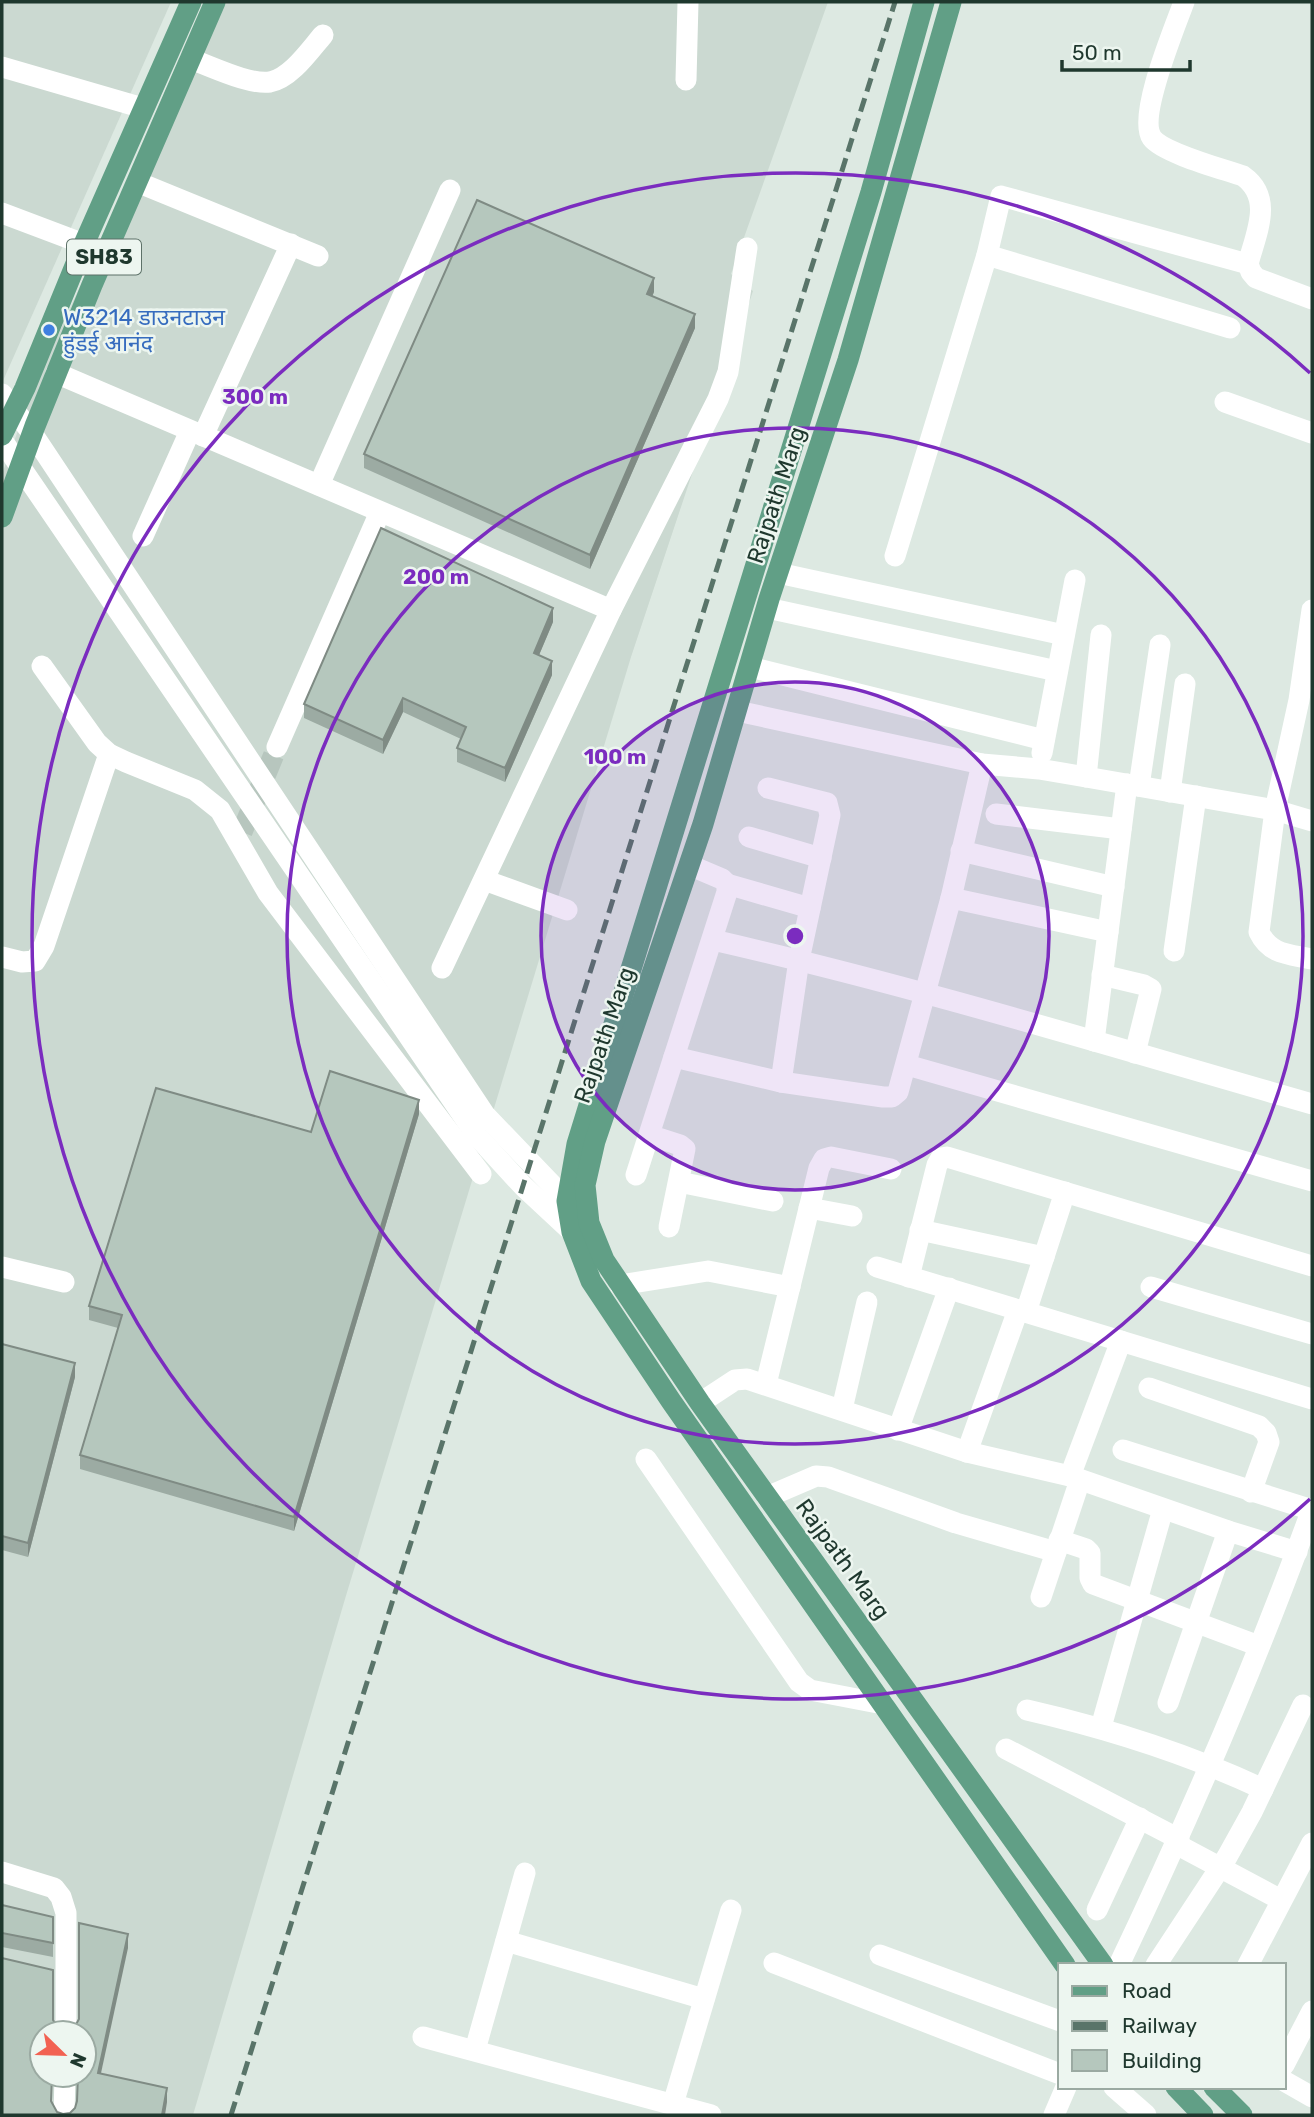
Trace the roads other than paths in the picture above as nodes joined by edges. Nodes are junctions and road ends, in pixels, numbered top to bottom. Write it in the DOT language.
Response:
graph roads {
  1 [pos="191,2"];
  2 [pos="215,2"];
  3 [pos="688,2"];
  4 [pos="924,2"];
  5 [pos="951,2"];
  6 [pos="1184,2"];
  7 [pos="324,35"];
  8 [pos="191,59"];
  9 [pos="2,67"];
  10 [pos="686,79"];
  11 [pos="143,108"];
  12 [pos="137,182"];
  13 [pos="450,190"];
  14 [pos="2,213"];
  15 [pos="84,244"];
  16 [pos="291,244"];
  17 [pos="747,248"];
  18 [pos="987,255"];
  19 [pos="318,256"];
  20 [pos="1248,264"];
  21 [pos="1312,299"];
  22 [pos="1230,328"];
  23 [pos="56,373"];
  24 [pos="9,402"];
  25 [pos="1225,402"];
  26 [pos="32,433"];
  27 [pos="196,433"];
  28 [pos="1312,433"];
  29 [pos="2,438"];
  30 [pos="13,468"];
  31 [pos="318,485"];
  32 [pos="3,507"];
  33 [pos="380,512"];
  34 [pos="143,536"];
  35 [pos="895,556"];
  36 [pos="778,573"];
  37 [pos="1075,580"];
  38 [pos="767,608"];
  39 [pos="611,610"];
  40 [pos="1312,610"];
  41 [pos="1064,635"];
  42 [pos="1101,635"];
  43 [pos="1160,645"];
  44 [pos="42,666"];
  45 [pos="750,667"];
  46 [pos="1057,671"];
  47 [pos="1185,684"];
  48 [pos="1306,702"];
  49 [pos="737,710"];
  50 [pos="1044,740"];
  51 [pos="276,747"];
  52 [pos="109,754"];
  53 [pos="982,764"];
  54 [pos="1039,769"];
  55 [pos="1086,777"];
  56 [pos="1133,785"];
  57 [pos="768,788"];
  58 [pos="1170,792"];
  59 [pos="1196,796"];
  60 [pos="1275,810"];
  61 [pos="996,814"];
  62 [pos="1312,821"];
  63 [pos="1121,829"];
  64 [pos="749,837"];
  65 [pos="961,851"];
  66 [pos="821,858"];
  67 [pos="689,865"];
  68 [pos="484,880"];
  69 [pos="727,884"];
  70 [pos="1114,887"];
  71 [pos="951,898"];
  72 [pos="810,908"];
  73 [pos="566,910"];
  74 [pos="1108,932"];
  75 [pos="713,940"];
  76 [pos="1174,951"];
  77 [pos="2,957"];
  78 [pos="1312,959"];
  79 [pos="799,960"];
  80 [pos="442,968"];
  81 [pos="1102,975"];
  82 [pos="926,993"];
  83 [pos="1094,1041"];
  84 [pos="1135,1053"];
  85 [pos="674,1058"];
  86 [pos="906,1065"];
  87 [pos="781,1082"];
  88 [pos="1312,1104"];
  89 [pos="649,1135"];
  90 [pos="891,1169"];
  91 [pos="481,1174"];
  92 [pos="636,1175"];
  93 [pos="1312,1181"];
  94 [pos="679,1182"];
  95 [pos="1065,1192"];
  96 [pos="567,1200"];
  97 [pos="773,1201"];
  98 [pos="810,1208"];
  99 [pos="852,1216"];
  100 [pos="580,1227"];
  101 [pos="669,1227"];
  102 [pos="920,1230"];
  103 [pos="1044,1256"];
  104 [pos="604,1260"];
  105 [pos="1312,1266"];
  106 [pos="2,1267"];
  107 [pos="877,1267"];
  108 [pos="909,1277"];
  109 [pos="64,1282"];
  110 [pos="620,1285"];
  111 [pos="790,1287"];
  112 [pos="1152,1287"];
  113 [pos="949,1288"];
  114 [pos="867,1302"];
  115 [pos="1022,1311"];
  116 [pos="1312,1334"];
  117 [pos="1121,1341"];
  118 [pos="766,1384"];
  119 [pos="1149,1388"];
  120 [pos="1312,1399"];
  121 [pos="700,1404"];
  122 [pos="842,1409"];
  123 [pos="898,1430"];
  124 [pos="1123,1450"];
  125 [pos="967,1452"];
  126 [pos="646,1460"];
  127 [pos="1075,1478"];
  128 [pos="1251,1492"];
  129 [pos="767,1497"];
  130 [pos="1163,1508"];
  131 [pos="1312,1510"];
  132 [pos="1228,1531"];
  133 [pos="1058,1546"];
  134 [pos="1297,1552"];
  135 [pos="1041,1597"];
  136 [pos="1138,1602"];
  137 [pos="1196,1623"];
  138 [pos="1259,1646"];
  139 [pos="1168,1703"];
  140 [pos="883,1704"];
  141 [pos="1303,1705"];
  142 [pos="1027,1710"];
  143 [pos="1101,1727"];
  144 [pos="1006,1749"];
  145 [pos="1211,1765"];
  146 [pos="1263,1789"];
  147 [pos="1140,1818"];
  148 [pos="1178,1841"];
  149 [pos="1312,1843"];
  150 [pos="1220,1867"];
  151 [pos="2,1872"];
  152 [pos="525,1872"];
  153 [pos="1282,1900"];
  154 [pos="731,1910"];
  155 [pos="1097,1910"];
  156 [pos="506,1941"];
  157 [pos="880,1955"];
  158 [pos="1125,1961"];
  159 [pos="774,1963"];
  160 [pos="1064,1963"];
  161 [pos="1102,1963"];
  162 [pos="1157,1963"];
  163 [pos="1249,1963"];
  164 [pos="41,1968"];
  165 [pos="66,1973"];
  166 [pos="704,1999"];
  167 [pos="1312,2011"];
  168 [pos="66,2019"];
  169 [pos="1058,2020"];
  170 [pos="423,2036"];
  171 [pos="475,2050"];
  172 [pos="1286,2060"];
  173 [pos="1058,2073"];
  174 [pos="1286,2082"];
  175 [pos="65,2089"];
  176 [pos="1065,2089"];
  177 [pos="1116,2089"];
  178 [pos="1178,2089"];
  179 [pos="1216,2089"];
  180 [pos="1312,2097"];
  181 [pos="673,2104"];
  182 [pos="1137,2112"];
  183 [pos="64,2115"];
  184 [pos="711,2115"];
  185 [pos="1054,2115"];
  186 [pos="1203,2115"];
  187 [pos="1242,2115"];
  1 -- 11 [label="main road, SH83"];
  2 -- 8 [label="main road, SH83"];
  3 -- 10 [label="street"];
  4 -- 96 [label="main road, Rajpath Marg"];
  5 -- 36 [label="main road, Rajpath Marg"];
  6 -- 20 [label="street"];
  7 -- 8 [label="street"];
  8 -- 12 [label="main road, SH83"];
  9 -- 11 [label="street"];
  11 -- 15 [label="main road, SH83"];
  12 -- 16 [label="street"];
  12 -- 23 [label="main road, SH83"];
  13 -- 31 [label="street"];
  14 -- 15 [label="street"];
  15 -- 24 [label="main road, SH83"];
  16 -- 19 [label="street"];
  16 -- 27 [label="street"];
  17 -- 39 [label="street"];
  18 -- 20 [label="street"];
  18 -- 22 [label="street"];
  18 -- 35 [label="street"];
  20 -- 21 [label="street"];
  23 -- 26 [label="main road, SH83"];
  23 -- 27 [label="street"];
  24 -- 26 [label="street"];
  24 -- 29 [label="main road, SH83"];
  25 -- 28 [label="street"];
  26 -- 30 [label="main road, SH83"];
  26 -- 96 [label="street"];
  27 -- 31 [label="street"];
  27 -- 34 [label="street"];
  29 -- 30 [label="street"];
  30 -- 32 [label="main road, SH83"];
  30 -- 100 [label="street"];
  31 -- 33 [label="street"];
  33 -- 39 [label="street"];
  33 -- 51 [label="street"];
  36 -- 38 [label="main road, Rajpath Marg"];
  36 -- 41 [label="street"];
  37 -- 41 [label="street"];
  38 -- 45 [label="main road, Rajpath Marg"];
  38 -- 46 [label="street"];
  39 -- 68 [label="street"];
  40 -- 48 [label="street"];
  41 -- 46 [label="street"];
  42 -- 55 [label="street"];
  43 -- 56 [label="street"];
  44 -- 52 [label="street"];
  45 -- 49 [label="main road, Rajpath Marg"];
  45 -- 50 [label="street"];
  46 -- 50 [label="street"];
  47 -- 58 [label="street"];
  48 -- 60 [label="street"];
  49 -- 53 [label="street"];
  49 -- 67 [label="main road, Rajpath Marg"];
  50 -- 54 [label="street"];
  52 -- 77 [label="street"];
  52 -- 91 [label="street"];
  53 -- 54 [label="street"];
  53 -- 65 [label="street"];
  54 -- 55 [label="street"];
  55 -- 56 [label="street"];
  56 -- 58 [label="street"];
  56 -- 63 [label="street"];
  57 -- 66 [label="street"];
  58 -- 59 [label="street"];
  59 -- 60 [label="street"];
  59 -- 76 [label="street"];
  60 -- 62 [label="street"];
  60 -- 78 [label="street"];
  61 -- 63 [label="street"];
  63 -- 70 [label="street"];
  64 -- 66 [label="street"];
  65 -- 70 [label="street"];
  65 -- 71 [label="street"];
  66 -- 72 [label="street"];
  67 -- 69 [label="street"];
  67 -- 100 [label="main road, Rajpath Marg"];
  68 -- 73 [label="street"];
  68 -- 80 [label="street"];
  69 -- 72 [label="street"];
  69 -- 75 [label="street"];
  70 -- 74 [label="street"];
  71 -- 74 [label="street"];
  71 -- 82 [label="street"];
  72 -- 79 [label="street"];
  74 -- 81 [label="street"];
  75 -- 79 [label="street"];
  75 -- 85 [label="street"];
  79 -- 82 [label="street"];
  79 -- 87 [label="street"];
  81 -- 83 [label="street"];
  81 -- 84 [label="street"];
  82 -- 83 [label="street"];
  82 -- 86 [label="street"];
  83 -- 84 [label="street"];
  84 -- 88 [label="street"];
  85 -- 87 [label="street"];
  85 -- 89 [label="street"];
  86 -- 87 [label="street"];
  86 -- 93 [label="street"];
  89 -- 92 [label="street"];
  89 -- 94 [label="street"];
  90 -- 98 [label="street"];
  94 -- 97 [label="street"];
  94 -- 101 [label="street"];
  95 -- 102 [label="street"];
  95 -- 103 [label="street"];
  95 -- 105 [label="street"];
  96 -- 100 [label="main road, Rajpath Marg"];
  98 -- 99 [label="street"];
  98 -- 111 [label="street"];
  100 -- 104 [label="street"];
  100 -- 140 [label="main road, Rajpath Marg"];
  102 -- 103 [label="street"];
  102 -- 108 [label="street"];
  103 -- 115 [label="street"];
  104 -- 110 [label="main road, Rajpath Marg"];
  106 -- 109 [label="street"];
  107 -- 108 [label="street"];
  108 -- 113 [label="street"];
  110 -- 111 [label="street"];
  110 -- 121 [label="main road, Rajpath Marg"];
  111 -- 118 [label="street"];
  112 -- 116 [label="street"];
  113 -- 115 [label="street"];
  113 -- 123 [label="street"];
  114 -- 122 [label="street"];
  115 -- 117 [label="street"];
  115 -- 125 [label="street"];
  117 -- 120 [label="street"];
  117 -- 127 [label="street"];
  118 -- 121 [label="street"];
  118 -- 122 [label="street"];
  119 -- 128 [label="street"];
  121 -- 129 [label="main road, Rajpath Marg"];
  122 -- 123 [label="street"];
  123 -- 125 [label="street"];
  124 -- 128 [label="street"];
  125 -- 127 [label="street"];
  126 -- 140 [label="street"];
  127 -- 130 [label="street"];
  127 -- 133 [label="street"];
  128 -- 131 [label="street"];
  129 -- 133 [label="street"];
  129 -- 161 [label="main road, Rajpath Marg"];
  130 -- 132 [label="street"];
  130 -- 136 [label="street"];
  131 -- 134 [label="street"];
  132 -- 134 [label="street"];
  132 -- 137 [label="street"];
  133 -- 135 [label="street"];
  133 -- 136 [label="street"];
  134 -- 138 [label="street"];
  136 -- 137 [label="street"];
  136 -- 143 [label="street"];
  137 -- 138 [label="street"];
  137 -- 139 [label="street"];
  138 -- 145 [label="street"];
  140 -- 160 [label="main road, Rajpath Marg"];
  141 -- 146 [label="street"];
  142 -- 143 [label="street"];
  143 -- 145 [label="street"];
  144 -- 147 [label="street"];
  145 -- 146 [label="street"];
  145 -- 148 [label="street"];
  146 -- 150 [label="street"];
  147 -- 148 [label="street"];
  147 -- 155 [label="street"];
  148 -- 150 [label="street"];
  148 -- 158 [label="street"];
  149 -- 153 [label="street"];
  150 -- 153 [label="street"];
  150 -- 162 [label="street"];
  151 -- 165 [label="street"];
  152 -- 156 [label="street"];
  153 -- 163 [label="street"];
  154 -- 166 [label="street"];
  156 -- 166 [label="street"];
  156 -- 171 [label="street"];
  157 -- 169 [label="street"];
  159 -- 173 [label="street"];
  164 -- 165 [label="street"];
  165 -- 168 [label="street"];
  166 -- 181 [label="street"];
  167 -- 172 [label="street"];
  170 -- 171 [label="street"];
  171 -- 181 [label="street"];
  174 -- 180 [label="street"];
  175 -- 183 [label="street"];
  176 -- 185 [label="street"];
  177 -- 182 [label="street"];
  178 -- 186 [label="main road"];
  179 -- 187 [label="main road"];
  181 -- 184 [label="street"];
}
